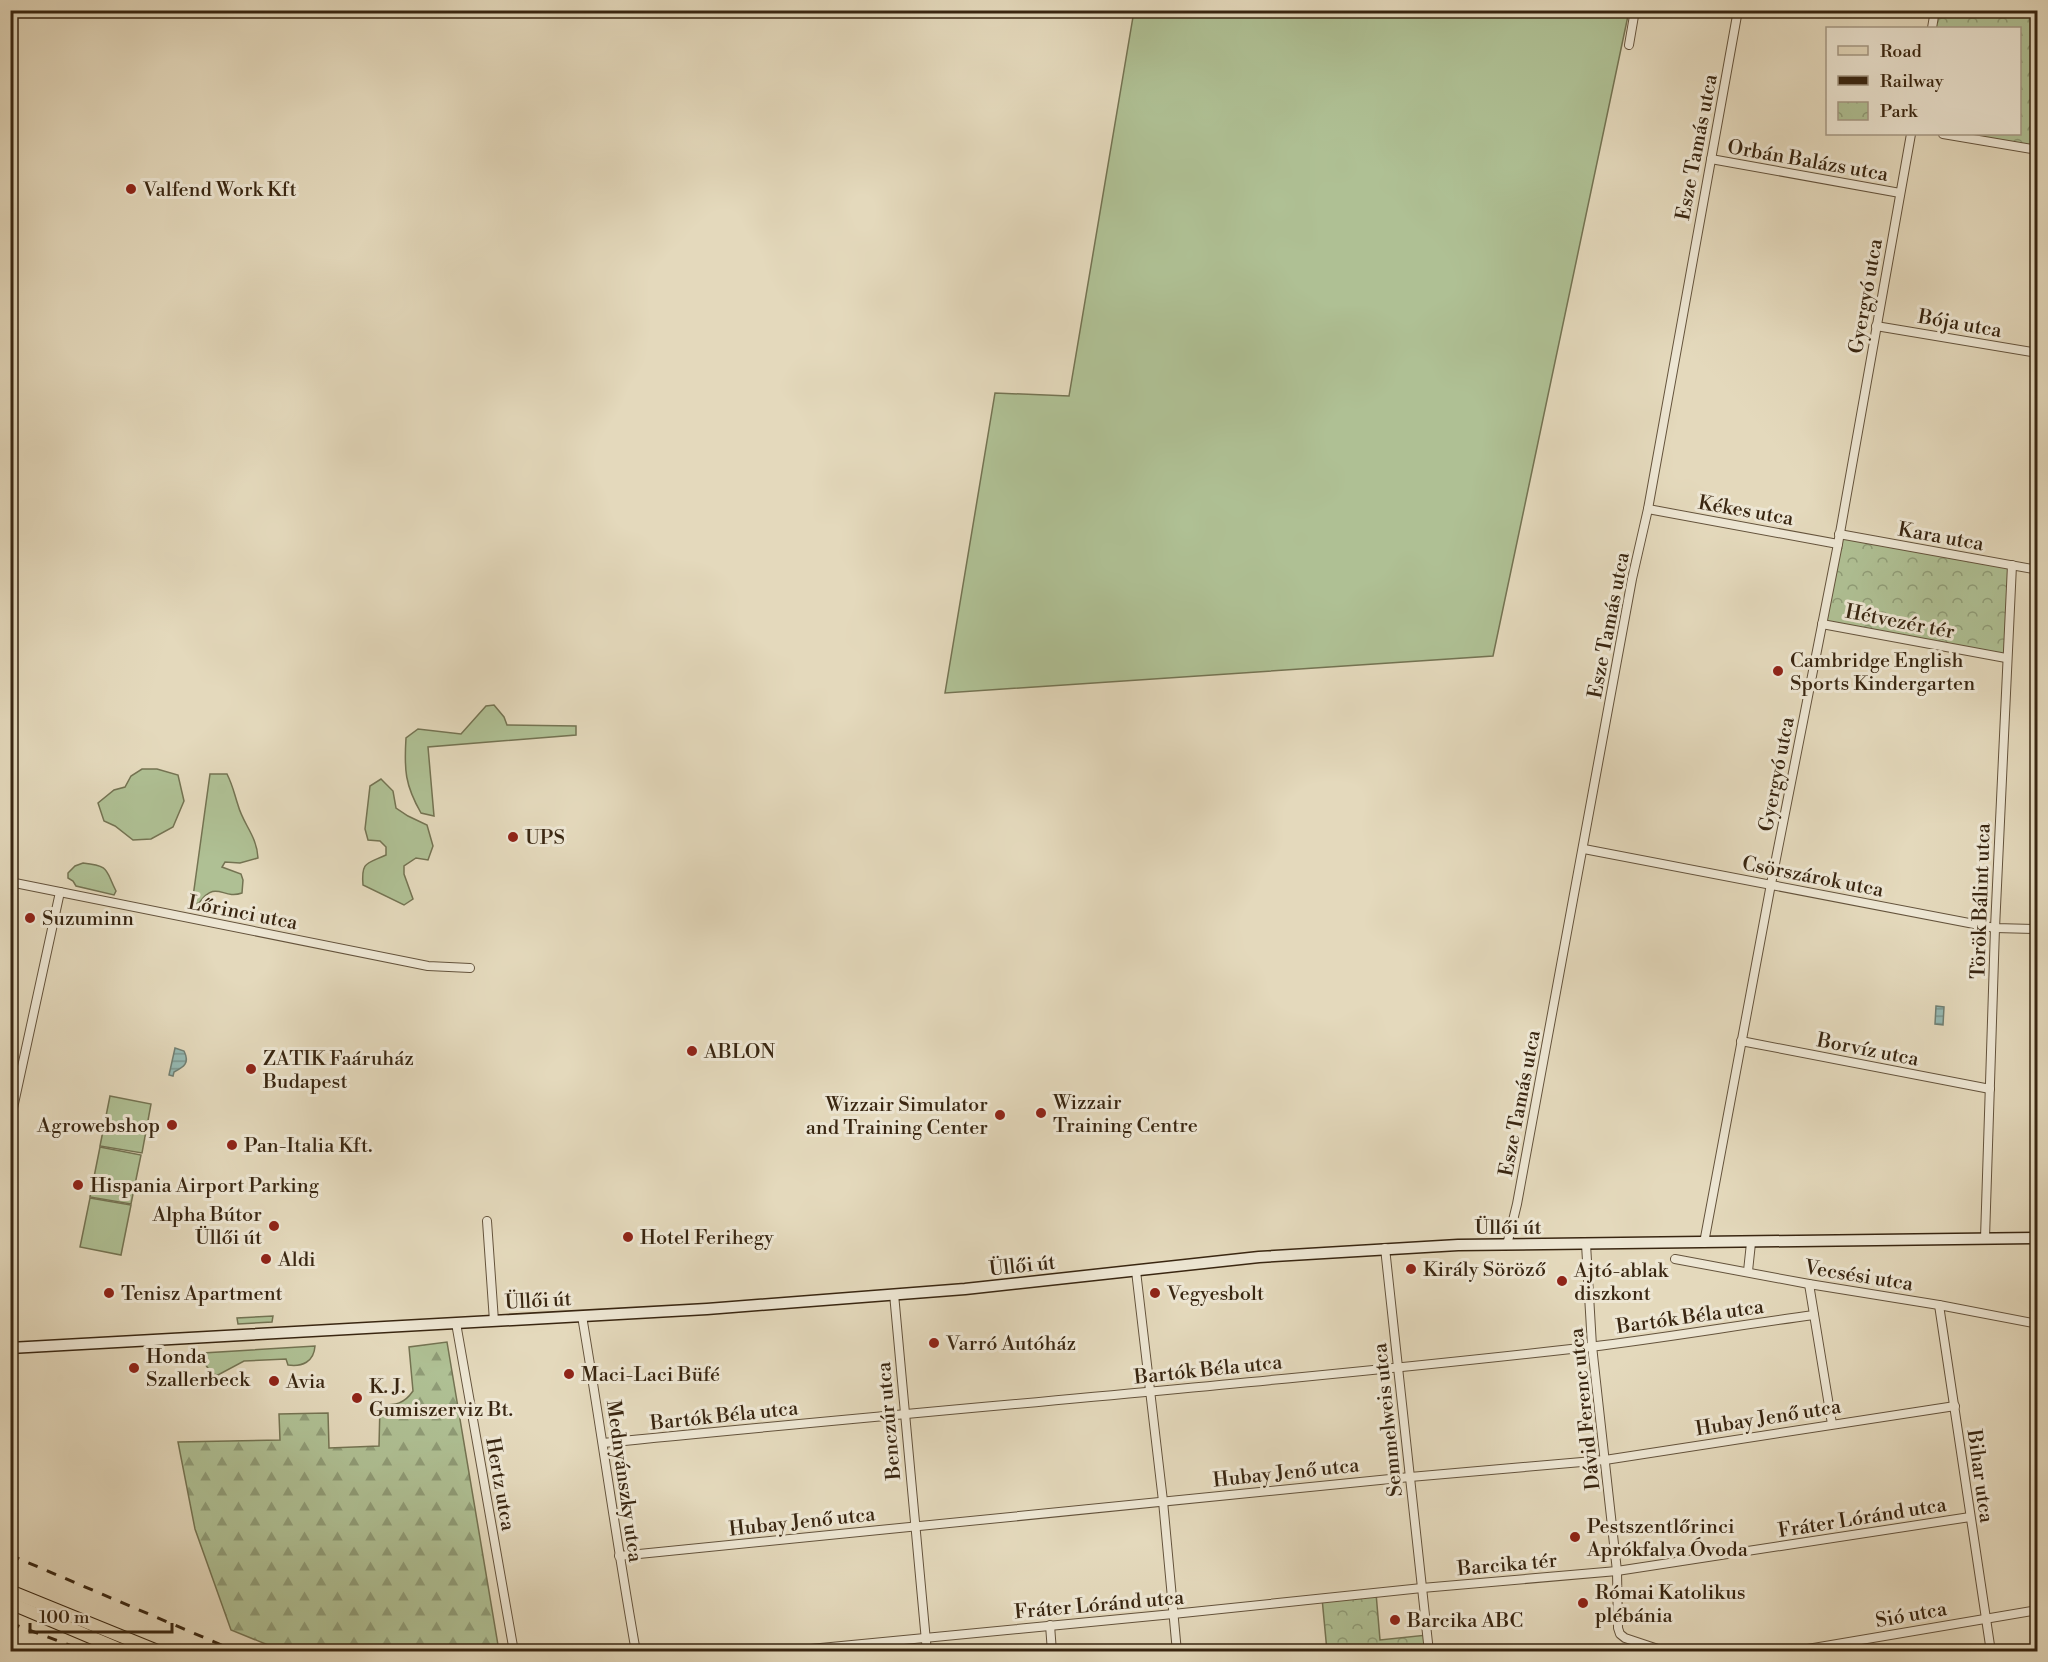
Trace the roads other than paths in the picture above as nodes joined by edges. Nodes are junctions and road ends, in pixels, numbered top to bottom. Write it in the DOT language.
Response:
graph roads {
  1 [pos="1635,10"];
  2 [pos="1738,10"];
  3 [pos="1935,10"];
  4 [pos="1932,27"];
  5 [pos="1629,45"];
  6 [pos="1911,135"];
  7 [pos="1949,135"];
  8 [pos="2037,150"];
  9 [pos="1711,159"];
  10 [pos="1900,193"];
  11 [pos="1876,326"];
  12 [pos="2037,353"];
  13 [pos="1648,509"];
  14 [pos="1839,534"];
  15 [pos="1838,544"];
  16 [pos="2012,565"];
  17 [pos="2037,570"];
  18 [pos="1822,624"];
  19 [pos="2006,658"];
  20 [pos="1584,849"];
  21 [pos="10,882"];
  22 [pos="1771,884"];
  23 [pos="60,892"];
  24 [pos="1995,928"];
  25 [pos="2037,929"];
  26 [pos="470,968"];
  27 [pos="1741,1041"];
  28 [pos="1990,1089"];
  29 [pos="10,1122"];
  30 [pos="487,1221"];
  31 [pos="1986,1238"];
  32 [pos="2037,1238"];
  33 [pos="1704,1243"];
  34 [pos="1751,1243"];
  35 [pos="1586,1244"];
  36 [pos="1507,1245"];
  37 [pos="1385,1248"];
  38 [pos="1676,1259"];
  39 [pos="1136,1271"];
  40 [pos="1748,1271"];
  41 [pos="1809,1284"];
  42 [pos="894,1294"];
  43 [pos="1939,1305"];
  44 [pos="1814,1315"];
  45 [pos="582,1316"];
  46 [pos="494,1321"];
  47 [pos="456,1323"];
  48 [pos="2037,1324"];
  49 [pos="1592,1346"];
  50 [pos="10,1348"];
  51 [pos="1398,1366"];
  52 [pos="1150,1391"];
  53 [pos="1955,1406"];
  54 [pos="904,1413"];
  55 [pos="1832,1424"];
  56 [pos="603,1443"];
  57 [pos="1605,1460"];
  58 [pos="1410,1477"];
  59 [pos="1163,1501"];
  60 [pos="1970,1517"];
  61 [pos="915,1526"];
  62 [pos="619,1556"];
  63 [pos="1617,1571"];
  64 [pos="1422,1588"];
  65 [pos="10,1591"];
  66 [pos="10,1604"];
  67 [pos="2037,1610"];
  68 [pos="1173,1614"];
  69 [pos="1986,1618"];
  70 [pos="1050,1624"];
  71 [pos="926,1637"];
  72 [pos="803,1650"];
  73 [pos="126,1652"];
  74 [pos="160,1652"];
  75 [pos="514,1652"];
  76 [pos="636,1652"];
  77 [pos="779,1652"];
  78 [pos="927,1652"];
  79 [pos="1052,1652"];
  80 [pos="1177,1652"];
  81 [pos="1429,1652"];
  82 [pos="1667,1652"];
  83 [pos="1790,1652"];
  84 [pos="1992,1652"];
  1 -- 5 [label="street"];
  2 -- 9 [label="street, Esze Tamás utca"];
  3 -- 4 [label="street"];
  6 -- 10 [label="street, Gyergyó utca"];
  7 -- 8 [label="street"];
  9 -- 10 [label="street, Orbán Balázs utca"];
  9 -- 13 [label="street, Esze Tamás utca"];
  10 -- 11 [label="street, Gyergyó utca"];
  11 -- 12 [label="street, Bója utca"];
  11 -- 14 [label="street, Gyergyó utca"];
  13 -- 15 [label="street, Kékes utca"];
  13 -- 20 [label="street, Esze Tamás utca"];
  14 -- 15 [label="street, Gyergyó utca"];
  14 -- 16 [label="street, Kara utca"];
  15 -- 18 [label="street, Gyergyó utca"];
  16 -- 17 [label="street, Kara utca"];
  16 -- 19 [label="street, Török Bálint utca"];
  18 -- 19 [label="street, Hétvezér tér"];
  18 -- 22 [label="street, Gyergyó utca"];
  19 -- 24 [label="street, Török Bálint utca"];
  20 -- 22 [label="street, Csörszárok utca"];
  20 -- 36 [label="street, Esze Tamás utca"];
  21 -- 23 [label="street, Lőrinci utca"];
  22 -- 24 [label="street, Csörszárok utca"];
  22 -- 27 [label="street, Gyergyó utca"];
  23 -- 26 [label="street, Lőrinci utca"];
  23 -- 29 [label="street"];
  24 -- 25 [label="street, Csörszárok utca"];
  24 -- 28 [label="street, Török Bálint utca"];
  27 -- 28 [label="street, Borvíz utca"];
  27 -- 33 [label="street, Gyergyó utca"];
  28 -- 31 [label="street, Török Bálint utca"];
  30 -- 46 [label="street"];
  31 -- 32 [label="main road, Üllői út"];
  31 -- 34 [label="main road, Üllői út"];
  33 -- 34 [label="main road, Üllői út"];
  33 -- 35 [label="main road, Üllői út"];
  34 -- 40 [label="street"];
  35 -- 36 [label="main road, Üllői út"];
  35 -- 49 [label="street, Dávid Ferenc utca"];
  36 -- 37 [label="main road, Üllői út"];
  37 -- 39 [label="main road, Üllői út"];
  37 -- 51 [label="street, Semmelweis utca"];
  38 -- 40 [label="street, Vecsési utca"];
  39 -- 42 [label="main road, Üllői út"];
  39 -- 52 [label="street"];
  40 -- 41 [label="street, Vecsési utca"];
  41 -- 43 [label="street, Vecsési utca"];
  41 -- 44 [label="street"];
  42 -- 45 [label="main road, Üllői út"];
  42 -- 54 [label="street, Benczúr utca"];
  43 -- 48 [label="street, Vecsési utca"];
  43 -- 53 [label="street, Bihar utca"];
  44 -- 49 [label="street, Bartók Béla utca"];
  44 -- 55 [label="street"];
  45 -- 46 [label="main road, Üllői út"];
  45 -- 56 [label="street, Mednyánszky utca"];
  46 -- 47 [label="main road, Üllői út"];
  47 -- 50 [label="main road, Üllői út"];
  47 -- 75 [label="street, Hertz utca"];
  49 -- 51 [label="street, Bartók Béla utca"];
  49 -- 57 [label="street, Dávid Ferenc utca"];
  51 -- 52 [label="street, Bartók Béla utca"];
  51 -- 58 [label="street, Semmelweis utca"];
  52 -- 54 [label="street, Bartók Béla utca"];
  52 -- 59 [label="street"];
  53 -- 55 [label="street, Hubay Jenő utca"];
  53 -- 60 [label="street, Bihar utca"];
  54 -- 56 [label="street, Bartók Béla utca"];
  54 -- 61 [label="street, Benczúr utca"];
  55 -- 57 [label="street, Hubay Jenő utca"];
  56 -- 62 [label="street, Mednyánszky utca"];
  57 -- 58 [label="street, Hubay Jenő utca"];
  57 -- 63 [label="street, Dávid Ferenc utca"];
  58 -- 59 [label="street, Hubay Jenő utca"];
  58 -- 64 [label="street, Semmelweis utca"];
  59 -- 61 [label="street, Hubay Jenő utca"];
  59 -- 68 [label="street"];
  60 -- 63 [label="street, Fráter Lóránd utca"];
  60 -- 69 [label="street, Bihar utca"];
  61 -- 62 [label="street, Hubay Jenő utca"];
  61 -- 71 [label="street, Benczúr utca"];
  62 -- 76 [label="street, Mednyánszky utca"];
  63 -- 64 [label="street, Barcika tér"];
  63 -- 82 [label="street"];
  64 -- 68 [label="street, Fráter Lóránd utca"];
  64 -- 81 [label="street"];
  65 -- 74 [label="main road"];
  66 -- 73 [label="main road"];
  67 -- 69 [label="street, Sió utca"];
  68 -- 70 [label="street, Fráter Lóránd utca"];
  68 -- 80 [label="street"];
  69 -- 83 [label="street, Sió utca"];
  69 -- 84 [label="street, Bihar utca"];
  70 -- 71 [label="street, Fráter Lóránd utca"];
  70 -- 79 [label="street"];
  71 -- 72 [label="street, Fráter Lóránd utca"];
  71 -- 78 [label="street, Benczúr utca"];
  72 -- 77 [label="street, Fráter Lóránd utca"];
}
